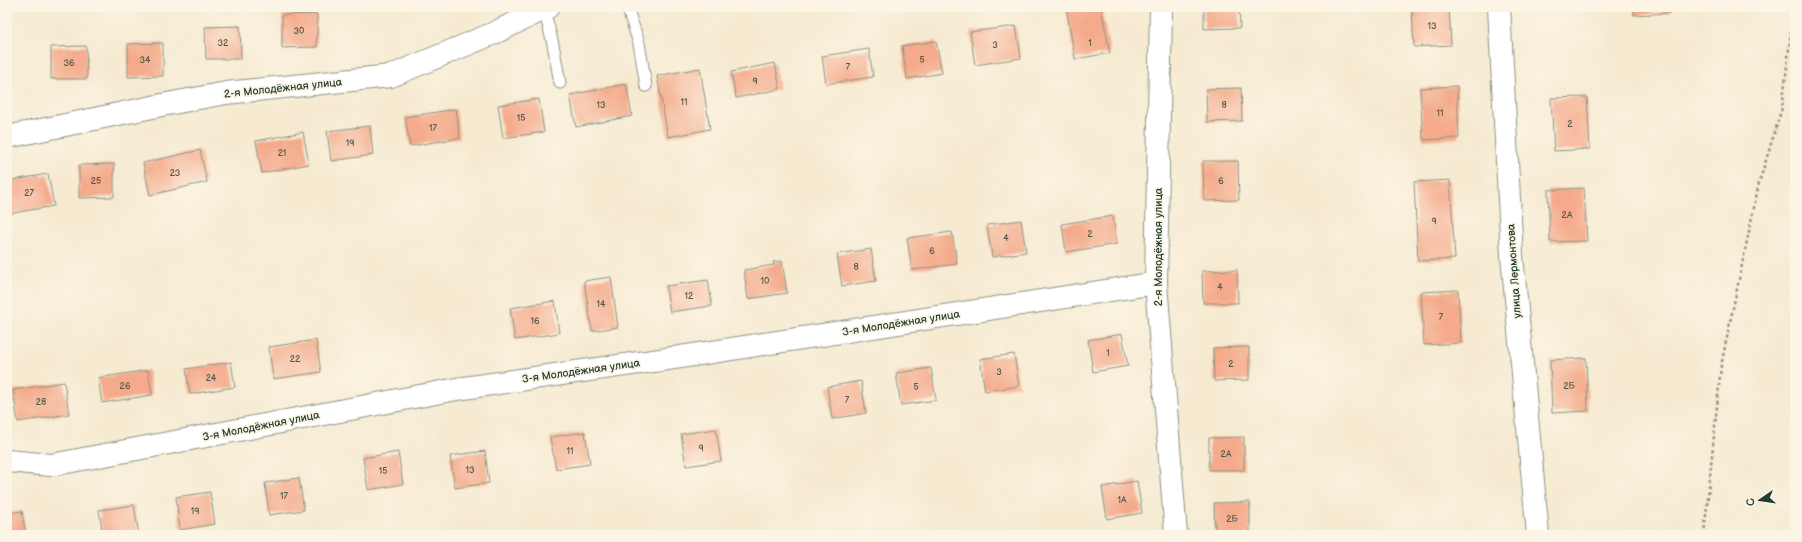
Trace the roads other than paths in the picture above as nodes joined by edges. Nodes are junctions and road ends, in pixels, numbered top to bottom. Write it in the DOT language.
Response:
graph roads {
  1 [pos="627,7"];
  2 [pos="1161,7"];
  3 [pos="1499,7"];
  4 [pos="546,8"];
  5 [pos="560,83"];
  6 [pos="646,86"];
  7 [pos="7,137"];
  8 [pos="1156,283"];
  9 [pos="7,461"];
  10 [pos="1176,535"];
  11 [pos="1538,535"];
  1 -- 6 [label="lane"];
  2 -- 8 [label="street, 2-я Молодёжная улица"];
  3 -- 11 [label="street, улица Лермонтова"];
  4 -- 5 [label="lane"];
  4 -- 7 [label="street, 2-я Молодёжная улица"];
  8 -- 9 [label="street, 3-я Молодёжная улица"];
  8 -- 10 [label="street, 2-я Молодёжная улица"];
}
